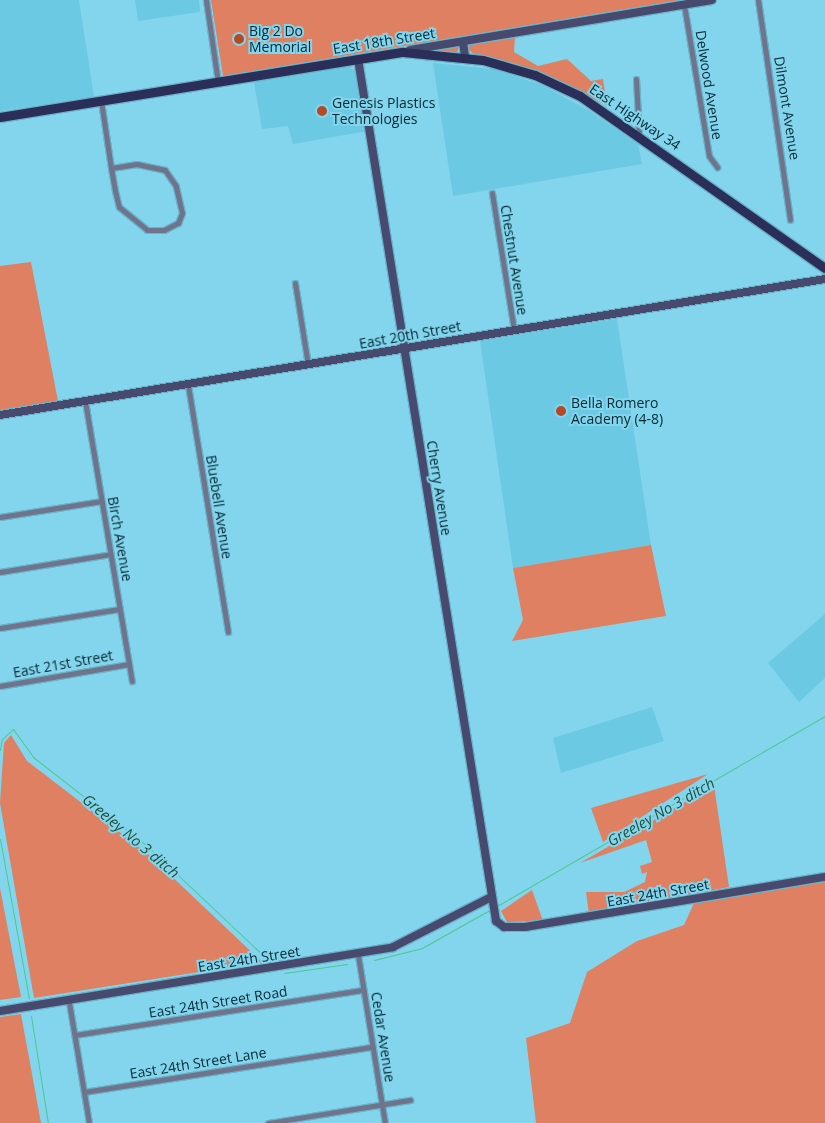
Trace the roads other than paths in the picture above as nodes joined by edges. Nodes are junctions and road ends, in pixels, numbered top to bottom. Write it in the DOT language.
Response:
graph roads {
  1 [pos="206,0"];
  2 [pos="712,0"];
  3 [pos="758,0"];
  4 [pos="684,5"];
  5 [pos="463,42"];
  6 [pos="403,52"];
  7 [pos="464,57"];
  8 [pos="358,59"];
  9 [pos="636,79"];
  10 [pos="218,82"];
  11 [pos="101,101"];
  12 [pos="0,117"];
  13 [pos="639,136"];
  14 [pos="717,167"];
  15 [pos="111,168"];
  16 [pos="492,193"];
  17 [pos="790,220"];
  18 [pos="825,268"];
  19 [pos="825,280"];
  20 [pos="295,284"];
  21 [pos="514,330"];
  22 [pos="405,348"];
  23 [pos="308,366"];
  24 [pos="188,385"];
  25 [pos="85,401"];
  26 [pos="0,415"];
  27 [pos="102,501"];
  28 [pos="0,517"];
  29 [pos="111,554"];
  30 [pos="0,572"];
  31 [pos="120,609"];
  32 [pos="0,628"];
  33 [pos="228,632"];
  34 [pos="129,664"];
  35 [pos="132,681"];
  36 [pos="0,686"];
  37 [pos="825,877"];
  38 [pos="491,897"];
  39 [pos="496,921"];
  40 [pos="358,955"];
  41 [pos="364,990"];
  42 [pos="69,1002"];
  43 [pos="0,1011"];
  44 [pos="75,1035"];
  45 [pos="373,1047"];
  46 [pos="84,1092"];
  47 [pos="410,1100"];
  48 [pos="382,1104"];
  49 [pos="89,1123"];
  50 [pos="268,1123"];
  51 [pos="386,1123"];
  1 -- 10 [label="street"];
  2 -- 4 [label="street, East 18th Street"];
  3 -- 17 [label="street, Dilmont Avenue"];
  4 -- 5 [label="street, East 18th Street"];
  4 -- 14 [label="street, Delwood Avenue"];
  5 -- 6 [label="street, East 18th Street"];
  5 -- 7 [label="street"];
  6 -- 7 [label="main road, East Highway 34"];
  6 -- 8 [label="main road, East 18th Street"];
  7 -- 13 [label="main road, East Highway 34"];
  8 -- 10 [label="main road, East 18th Street"];
  8 -- 22 [label="street, Cherry Avenue"];
  9 -- 13 [label="street"];
  10 -- 11 [label="main road, East 18th Street"];
  11 -- 12 [label="main road, East 18th Street"];
  11 -- 15 [label="street"];
  13 -- 18 [label="main road, East Highway 34"];
  15 -- 15 [label="street"];
  16 -- 21 [label="street, Chestnut Avenue"];
  19 -- 21 [label="street, East 20th Street"];
  20 -- 23 [label="street"];
  21 -- 22 [label="street, East 20th Street"];
  22 -- 23 [label="street, East 20th Street"];
  22 -- 38 [label="street, Cherry Avenue"];
  23 -- 24 [label="street, East 20th Street"];
  24 -- 25 [label="street, East 20th Street"];
  24 -- 33 [label="street, Bluebell Avenue"];
  25 -- 26 [label="street, East 20th Street"];
  25 -- 27 [label="street, Birch Avenue"];
  27 -- 28 [label="street"];
  27 -- 29 [label="street, Birch Avenue"];
  29 -- 30 [label="street"];
  29 -- 31 [label="street, Birch Avenue"];
  31 -- 32 [label="street"];
  31 -- 34 [label="street, Birch Avenue"];
  34 -- 35 [label="street, Birch Avenue"];
  34 -- 36 [label="street, East 21st Street"];
  37 -- 39 [label="street, East 24th Street"];
  38 -- 39 [label="street, Cherry Avenue"];
  38 -- 40 [label="street, East 24th Street"];
  40 -- 41 [label="street, Cedar Avenue"];
  40 -- 42 [label="street, East 24th Street"];
  41 -- 44 [label="street, East 24th Street Road"];
  41 -- 45 [label="street, Cedar Avenue"];
  42 -- 43 [label="street, East 24th Street"];
  42 -- 44 [label="street"];
  44 -- 46 [label="street"];
  45 -- 46 [label="street, East 24th Street Lane"];
  45 -- 48 [label="street, Cedar Avenue"];
  46 -- 49 [label="street"];
  47 -- 48 [label="street"];
  48 -- 50 [label="street"];
  48 -- 51 [label="street, Cedar Avenue"];
}
